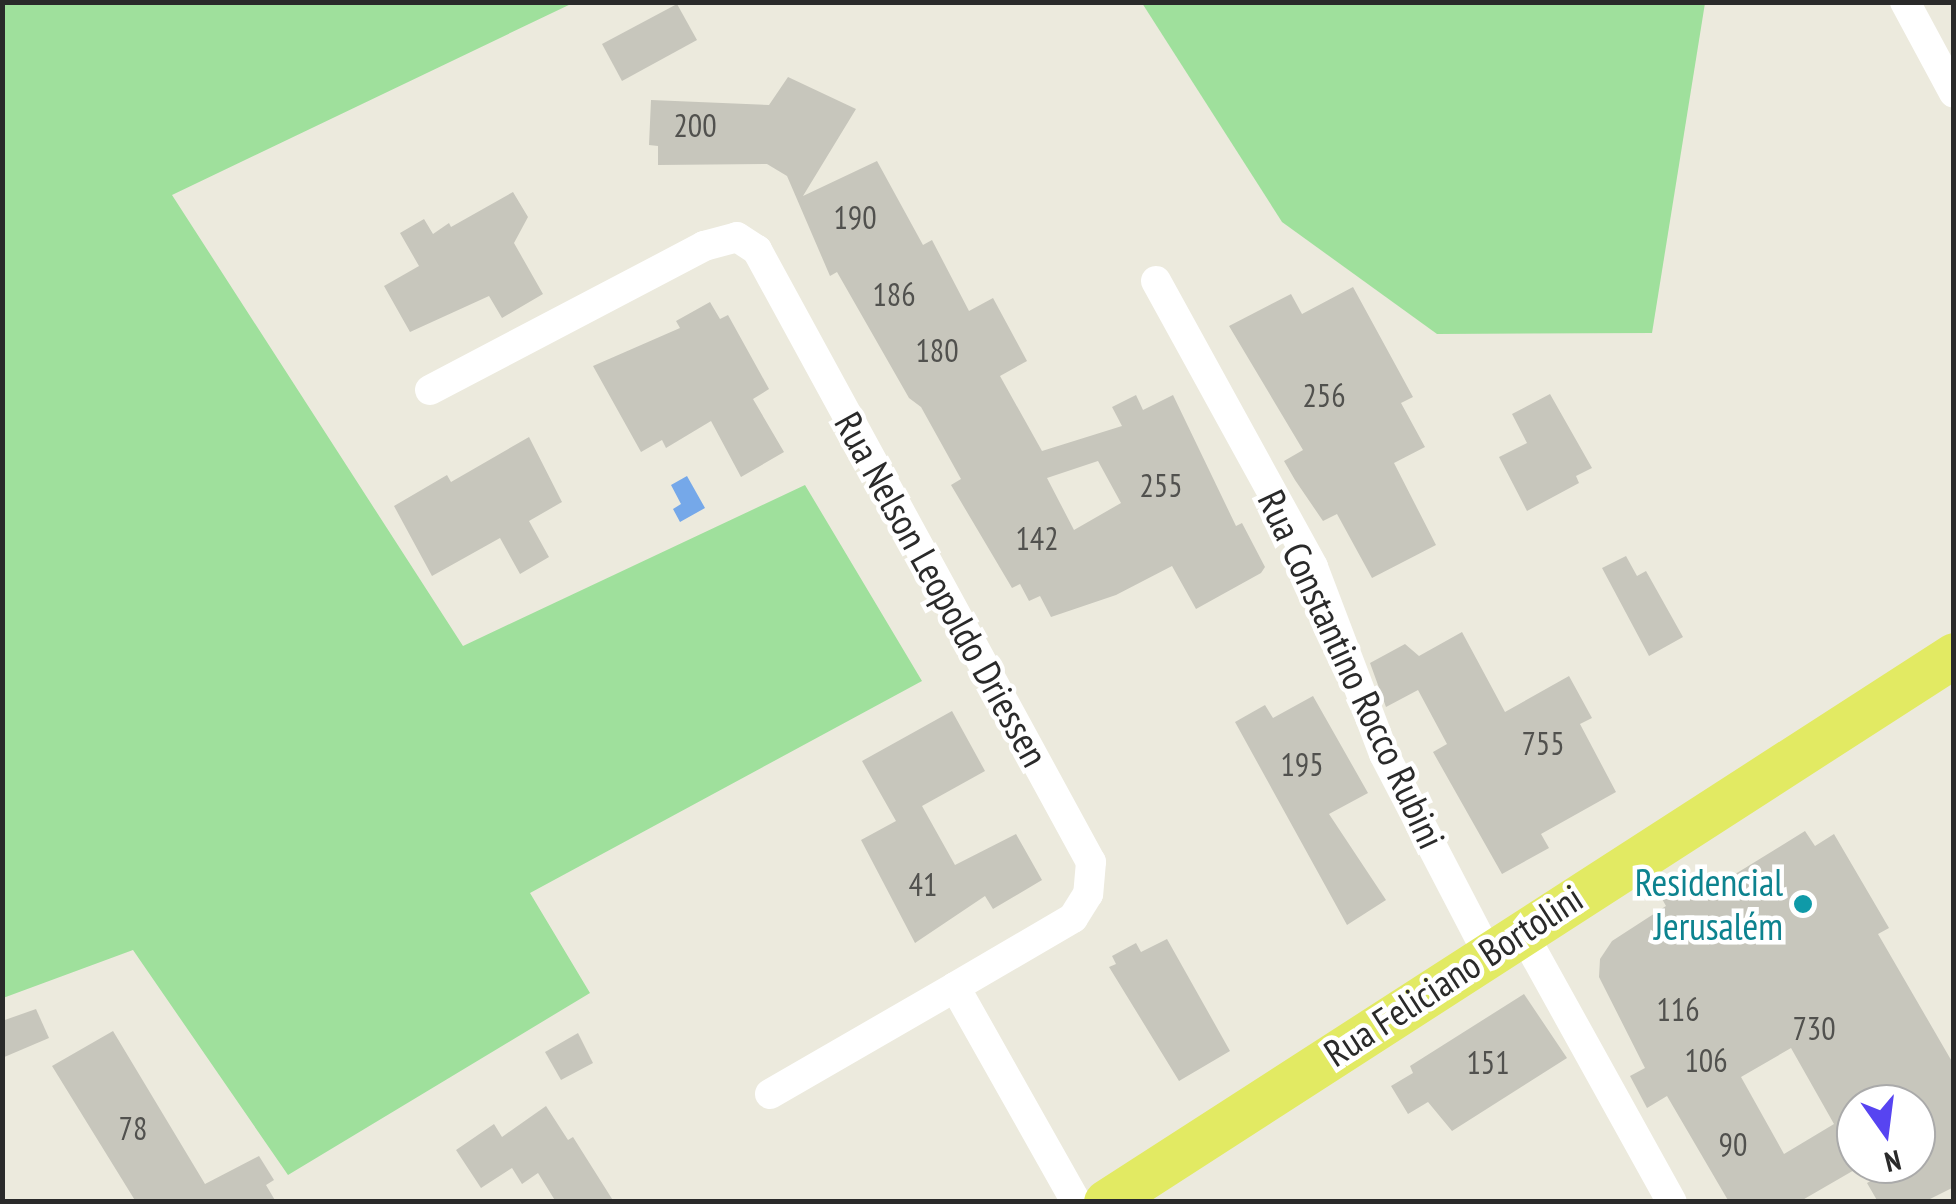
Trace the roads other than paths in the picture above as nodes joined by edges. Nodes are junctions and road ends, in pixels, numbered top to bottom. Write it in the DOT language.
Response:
graph roads {
  1 [pos="1904,2"];
  2 [pos="1954,92"];
  3 [pos="1156,281"];
  4 [pos="430,390"];
  5 [pos="1954,655"];
  6 [pos="1504,941"];
  7 [pos="955,988"];
  8 [pos="770,1094"];
  9 [pos="1127,1196"];
  10 [pos="1076,1202"];
  11 [pos="1672,1202"];
  1 -- 2 [label="street"];
  3 -- 6 [label="street, Rua Constantino Rocco Rubini"];
  4 -- 7 [label="street, Rua Nelson Leopoldo Driessen"];
  5 -- 6 [label="main road, Rua Feliciano Bortolini"];
  6 -- 9 [label="main road, Rua Feliciano Bortolini"];
  6 -- 11 [label="street, Rua Constantino Rocco Rubini"];
  7 -- 8 [label="street, Rua Nelson Leopoldo Driessen"];
  7 -- 10 [label="street"];
}
